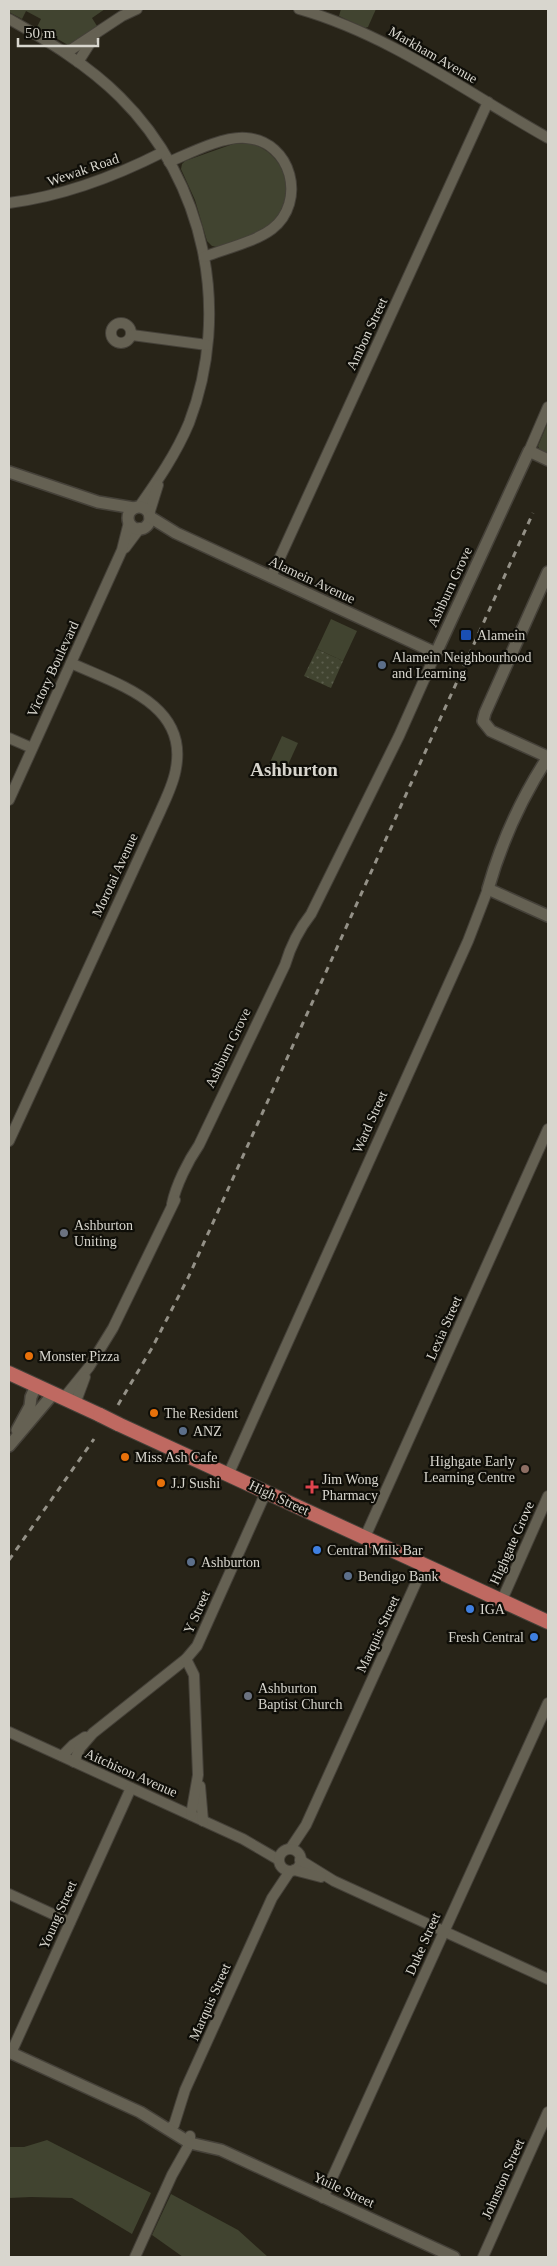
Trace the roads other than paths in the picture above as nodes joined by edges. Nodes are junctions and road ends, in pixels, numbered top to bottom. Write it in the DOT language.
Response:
graph roads {
  1 [pos="137,9"];
  2 [pos="299,9"];
  3 [pos="9,19"];
  4 [pos="96,34"];
  5 [pos="66,53"];
  6 [pos="78,62"];
  7 [pos="488,102"];
  8 [pos="548,138"];
  9 [pos="166,157"];
  10 [pos="9,203"];
  11 [pos="204,257"];
  12 [pos="132,335"];
  13 [pos="207,345"];
  14 [pos="548,407"];
  15 [pos="527,454"];
  16 [pos="548,460"];
  17 [pos="548,466"];
  18 [pos="9,472"];
  19 [pos="161,477"];
  20 [pos="98,502"];
  21 [pos="136,508"];
  22 [pos="129,520"];
  23 [pos="146,521"];
  24 [pos="122,550"];
  25 [pos="548,572"];
  26 [pos="271,577"];
  27 [pos="436,653"];
  28 [pos="71,663"];
  29 [pos="9,738"];
  30 [pos="32,748"];
  31 [pos="545,755"];
  32 [pos="9,800"];
  33 [pos="488,889"];
  34 [pos="548,916"];
  35 [pos="548,1129"];
  36 [pos="9,1141"];
  37 [pos="9,1373"];
  38 [pos="36,1386"];
  39 [pos="64,1399"];
  40 [pos="9,1446"];
  41 [pos="228,1474"];
  42 [pos="266,1492"];
  43 [pos="548,1496"];
  44 [pos="365,1537"];
  45 [pos="424,1565"];
  46 [pos="502,1600"];
  47 [pos="548,1622"];
  48 [pos="186,1659"];
  49 [pos="548,1703"];
  50 [pos="9,1732"];
  51 [pos="93,1733"];
  52 [pos="62,1756"];
  53 [pos="74,1762"];
  54 [pos="198,1775"];
  55 [pos="130,1788"];
  56 [pos="191,1815"];
  57 [pos="203,1821"];
  58 [pos="289,1857"];
  59 [pos="292,1870"];
  60 [pos="334,1881"];
  61 [pos="9,1894"];
  62 [pos="272,1898"];
  63 [pos="70,1922"];
  64 [pos="444,1931"];
  65 [pos="548,1979"];
  66 [pos="10,2053"];
  67 [pos="548,2112"];
  68 [pos="170,2125"];
  69 [pos="188,2140"];
  70 [pos="323,2198"];
  71 [pos="135,2257"];
  72 [pos="454,2257"];
  73 [pos="483,2257"];
  1 -- 4 [label="street"];
  2 -- 7 [label="street, Markham Avenue"];
  3 -- 5 [label="street, Victory Boulevard"];
  4 -- 5 [label="street"];
  4 -- 6 [label="street"];
  5 -- 6 [label="street, Victory Boulevard"];
  6 -- 9 [label="street, Victory Boulevard"];
  7 -- 8 [label="street, Markham Avenue"];
  7 -- 26 [label="street, Ambon Street"];
  9 -- 10 [label="street, Wewak Road"];
  9 -- 11 [label="street, Victory Boulevard"];
  9 -- 11 [label="street, Wewak Road"];
  11 -- 13 [label="street, Victory Boulevard"];
  12 -- 13 [label="street"];
  13 -- 19 [label="street, Victory Boulevard"];
  14 -- 15 [label="street, Ashburn Grove"];
  15 -- 16 [label="street"];
  15 -- 17 [label="street"];
  15 -- 27 [label="street, Ashburn Grove"];
  18 -- 20 [label="street"];
  19 -- 21 [label="street, Victory Boulevard"];
  19 -- 23 [label="street, Victory Boulevard"];
  20 -- 21 [label="street"];
  20 -- 22 [label="street"];
  21 -- 22 [label="street"];
  21 -- 23 [label="street"];
  22 -- 23 [label="street"];
  22 -- 24 [label="street, Victory Boulevard"];
  23 -- 24 [label="street, Victory Boulevard"];
  23 -- 26 [label="street, Alamein Avenue"];
  24 -- 28 [label="street, Victory Boulevard"];
  25 -- 31 [label="street"];
  26 -- 27 [label="street, Alamein Avenue"];
  27 -- 39 [label="street, Ashburn Grove"];
  28 -- 30 [label="street, Victory Boulevard"];
  28 -- 36 [label="street, Morotai Avenue"];
  29 -- 30 [label="street"];
  30 -- 32 [label="street, Victory Boulevard"];
  31 -- 33 [label="street, Ward Street"];
  33 -- 34 [label="street"];
  33 -- 41 [label="street, Ward Street"];
  35 -- 44 [label="street, Lexia Street"];
  37 -- 38 [label="main road, High Street"];
  38 -- 39 [label="main road, High Street"];
  38 -- 40 [label="street"];
  39 -- 40 [label="street"];
  39 -- 41 [label="main road, High Street, bridge"];
  41 -- 42 [label="main road, High Street"];
  42 -- 44 [label="main road, High Street"];
  42 -- 48 [label="street, Y Street"];
  43 -- 46 [label="street, Highgate Grove"];
  44 -- 45 [label="main road, High Street"];
  45 -- 46 [label="main road, High Street"];
  45 -- 58 [label="street, Marquis Street"];
  46 -- 47 [label="main road, High Street"];
  48 -- 51 [label="street, Y Street"];
  48 -- 54 [label="street"];
  49 -- 64 [label="street, Duke Street"];
  50 -- 52 [label="street, Aitchison Avenue"];
  51 -- 52 [label="street, Y Street"];
  51 -- 53 [label="street, Y Street"];
  52 -- 53 [label="street, Aitchison Avenue"];
  53 -- 55 [label="street, Aitchison Avenue"];
  54 -- 56 [label="street"];
  54 -- 57 [label="street"];
  55 -- 56 [label="street, Aitchison Avenue"];
  55 -- 63 [label="street, Young Street"];
  56 -- 57 [label="street, Aitchison Avenue"];
  57 -- 58 [label="street, Aitchison Avenue"];
  58 -- 59 [label="street, Marquis Street"];
  58 -- 59 [label="street, Aitchison Avenue"];
  58 -- 60 [label="street, Aitchison Avenue"];
  58 -- 62 [label="street, Marquis Street"];
  59 -- 60 [label="street, Aitchison Avenue"];
  59 -- 62 [label="street, Marquis Street"];
  60 -- 64 [label="street, Aitchison Avenue"];
  61 -- 63 [label="street"];
  62 -- 68 [label="street, Marquis Street"];
  63 -- 66 [label="street, Young Street"];
  64 -- 65 [label="street, Aitchison Avenue"];
  64 -- 70 [label="street, Duke Street"];
  66 -- 68 [label="street, Yuile Street"];
  67 -- 73 [label="street, Johnston Street"];
  68 -- 69 [label="street, Yuile Street"];
  69 -- 70 [label="street, Yuile Street"];
  69 -- 71 [label="street"];
  70 -- 72 [label="street, Yuile Street"];
}
